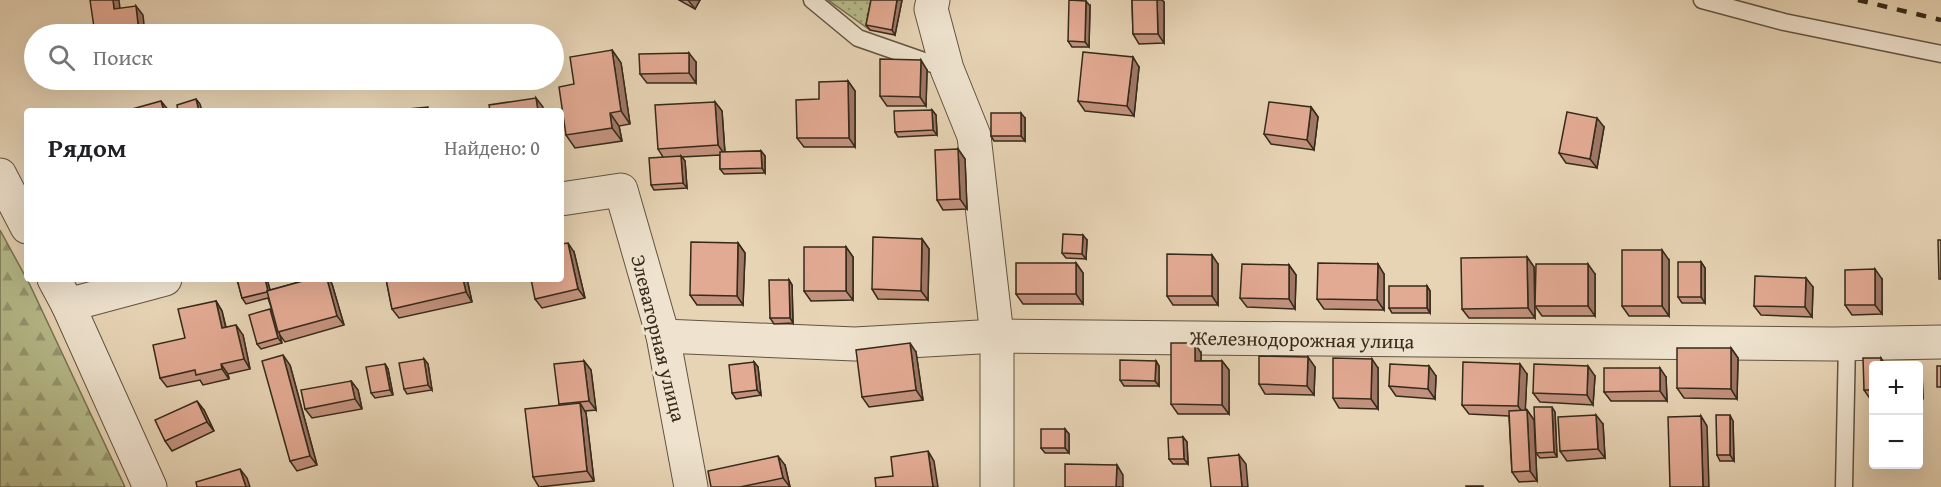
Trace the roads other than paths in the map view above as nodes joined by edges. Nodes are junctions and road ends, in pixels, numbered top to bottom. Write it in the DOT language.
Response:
graph roads {
  1 [pos="812,0"];
  2 [pos="933,0"];
  3 [pos="1702,0"];
  4 [pos="1941,54"];
  5 [pos="947,69"];
  6 [pos="0,174"];
  7 [pos="564,199"];
  8 [pos="24,220"];
  9 [pos="141,282"];
  10 [pos="61,292"];
  11 [pos="663,336"];
  12 [pos="997,336"];
  13 [pos="1941,342"];
  14 [pos="1847,343"];
  15 [pos="150,487"];
  16 [pos="691,487"];
  17 [pos="998,487"];
  18 [pos="1844,487"];
  1 -- 5 [label="lane"];
  2 -- 5 [label="street"];
  3 -- 4 [label="lane"];
  5 -- 12 [label="street"];
  6 -- 8 [label="street"];
  7 -- 11 [label="street, Элеваторная улица"];
  9 -- 10 [label="street"];
  10 -- 15 [label="street"];
  11 -- 12 [label="street, Железнодорожная улица"];
  11 -- 16 [label="street, Элеваторная улица"];
  12 -- 14 [label="street, Железнодорожная улица"];
  12 -- 17 [label="street"];
  13 -- 14 [label="street, Железнодорожная улица"];
  14 -- 18 [label="lane"];
}
